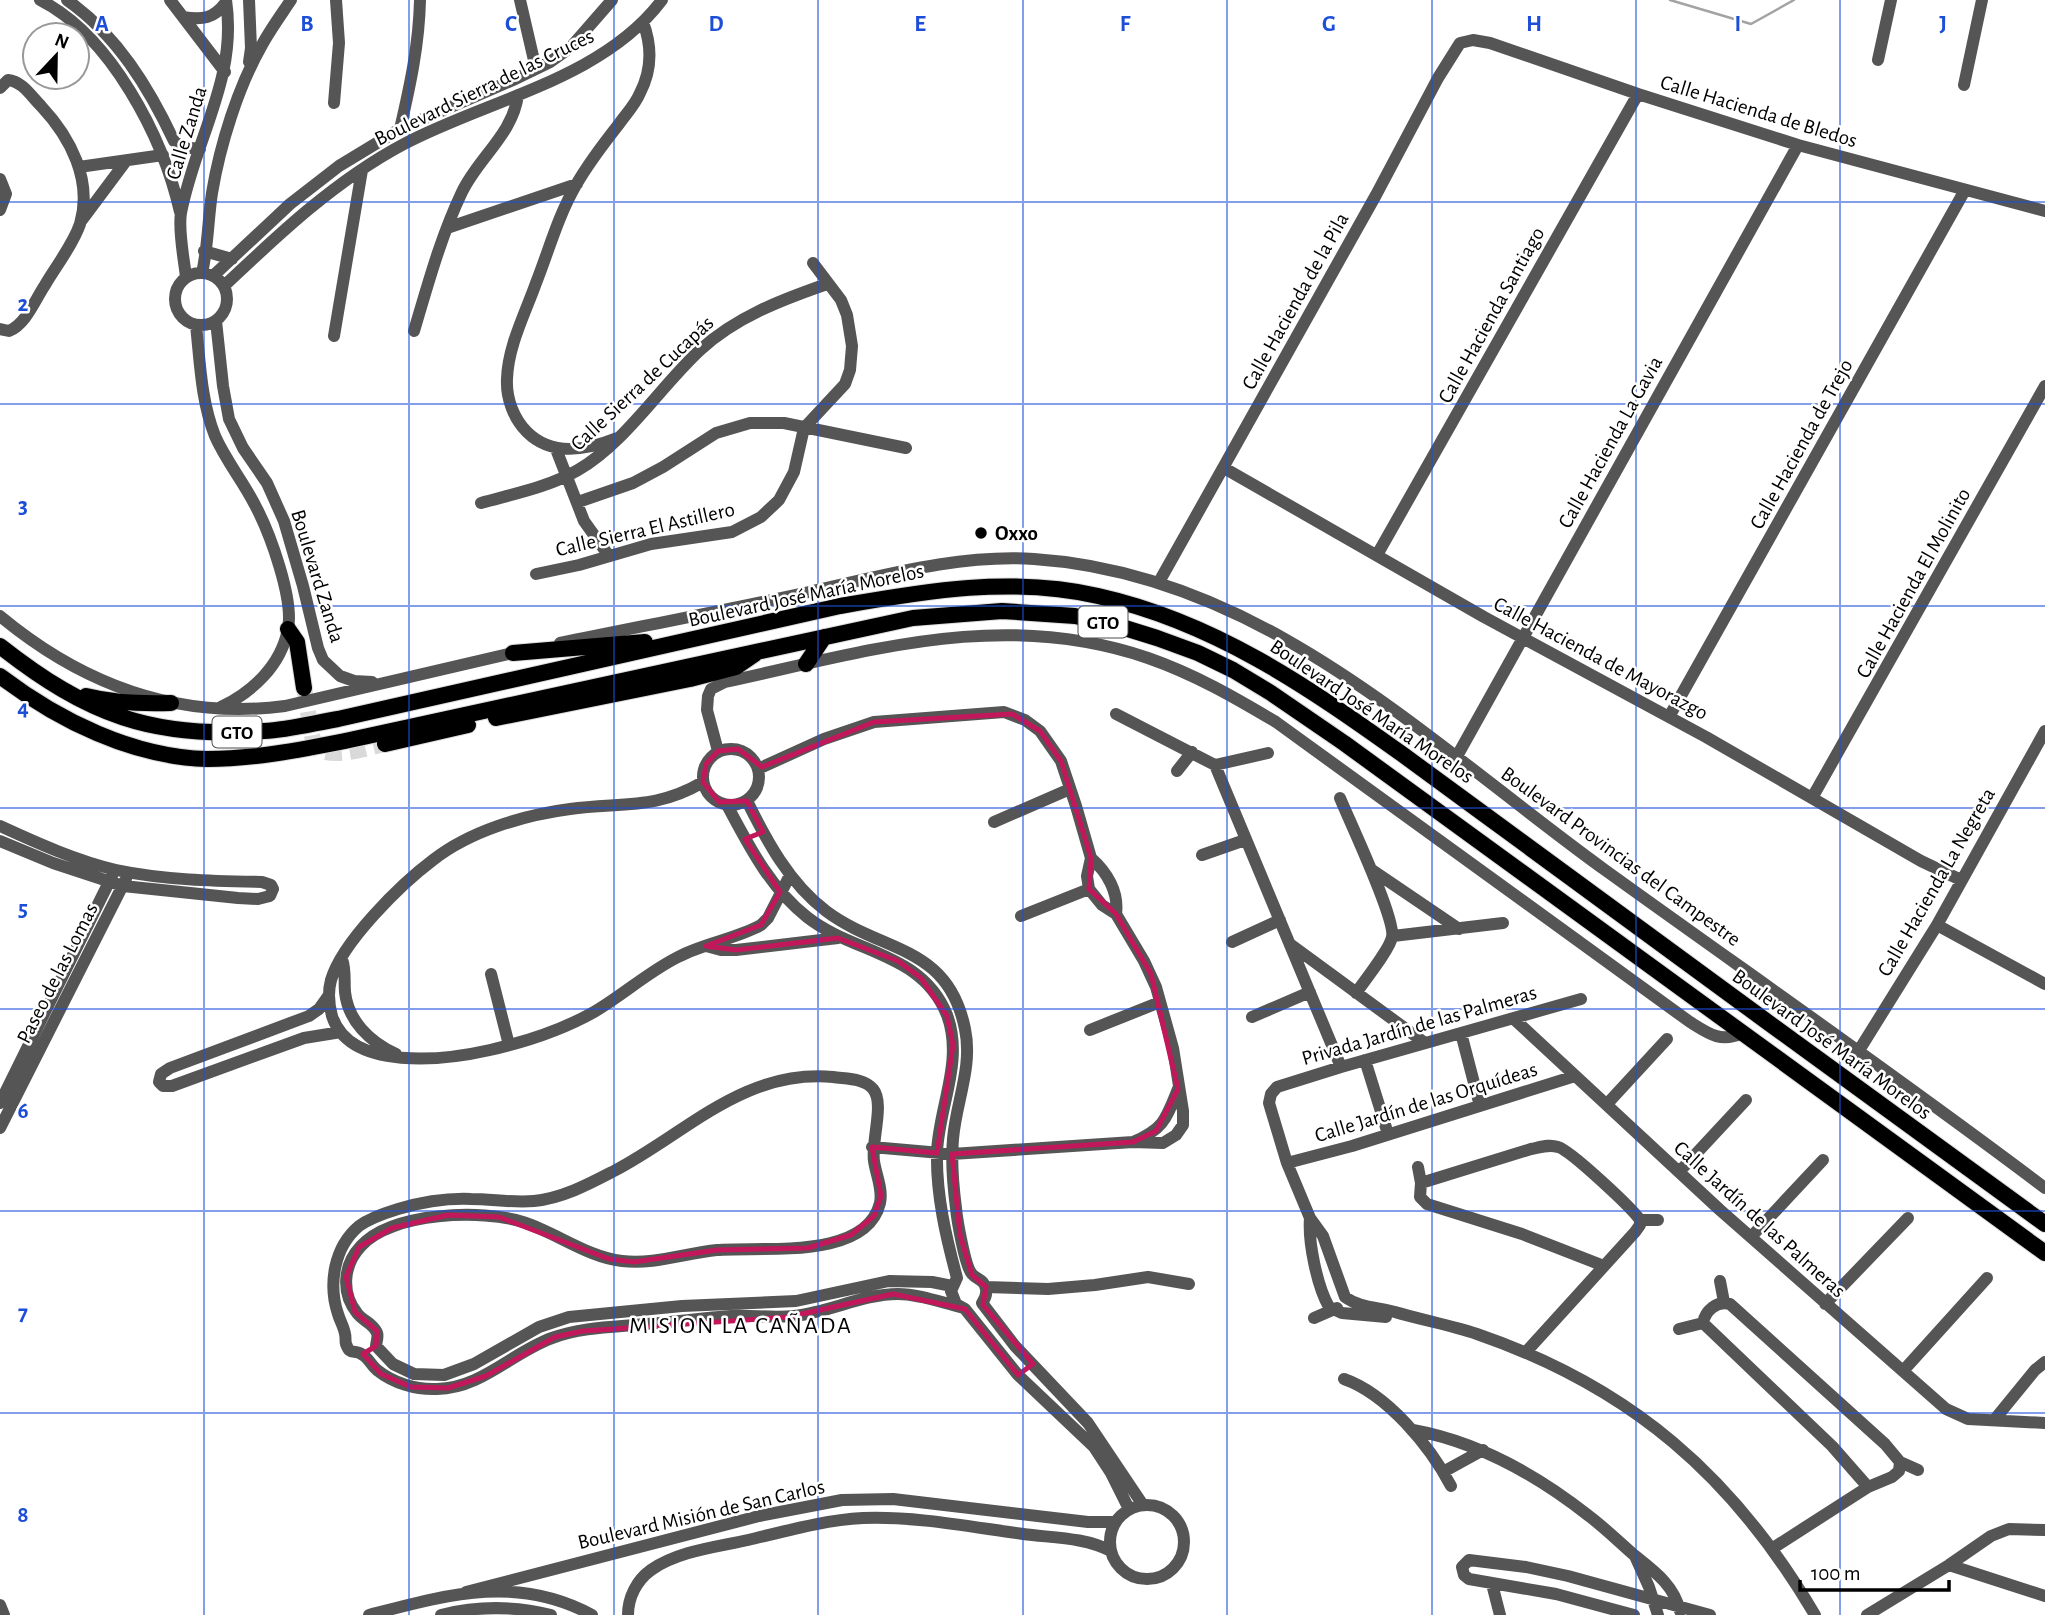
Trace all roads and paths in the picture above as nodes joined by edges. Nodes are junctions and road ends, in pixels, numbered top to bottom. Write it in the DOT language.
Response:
graph roads {
  1 [pos="40,0"];
  2 [pos="67,0"];
  3 [pos="170,0"];
  4 [pos="335,0"];
  5 [pos="420,0"];
  6 [pos="520,0"];
  7 [pos="612,0"];
  8 [pos="662,0"];
  9 [pos="1891,0"];
  10 [pos="1982,0"];
  11 [pos="226,1"];
  12 [pos="289,2"];
  13 [pos="250,4"];
  14 [pos="183,16"];
  15 [pos="643,22"];
  16 [pos="1464,41"];
  17 [pos="1878,60"];
  18 [pos="133,68"];
  19 [pos="536,69"];
  20 [pos="225,72"];
  21 [pos="247,73"];
  22 [pos="120,78"];
  23 [pos="1964,85"];
  24 [pos="0,88"];
  25 [pos="1638,94"];
  26 [pos="518,95"];
  27 [pos="334,103"];
  28 [pos="400,129"];
  29 [pos="1798,145"];
  30 [pos="201,149"];
  31 [pos="163,155"];
  32 [pos="126,161"];
  33 [pos="79,167"];
  34 [pos="362,170"];
  35 [pos="0,179"];
  36 [pos="577,184"];
  37 [pos="1965,190"];
  38 [pos="0,210"];
  39 [pos="2045,211"];
  40 [pos="181,216"];
  41 [pos="80,223"];
  42 [pos="447,228"];
  43 [pos="204,251"];
  44 [pos="232,260"];
  45 [pos="813,263"];
  46 [pos="208,274"];
  47 [pos="186,277"];
  48 [pos="827,284"];
  49 [pos="224,286"];
  50 [pos="216,321"];
  51 [pos="196,325"];
  52 [pos="0,330"];
  53 [pos="414,331"];
  54 [pos="334,336"];
  55 [pos="2045,386"];
  56 [pos="804,428"];
  57 [pos="617,438"];
  58 [pos="556,449"];
  59 [pos="906,449"];
  60 [pos="1224,468"];
  61 [pos="568,475"];
  62 [pos="578,502"];
  63 [pos="481,503"];
  64 [pos="1377,555"];
  65 [pos="609,556"];
  66 [pos="536,574"];
  67 [pos="1159,582"];
  68 [pos="306,597"];
  69 [pos="286,601"];
  70 [pos="0,616"];
  71 [pos="288,629"];
  72 [pos="710,636"];
  73 [pos="824,637"];
  74 [pos="1523,637"];
  75 [pos="0,646"];
  76 [pos="758,651"];
  77 [pos="513,653"];
  78 [pos="806,664"];
  79 [pos="0,676"];
  80 [pos="385,683"];
  81 [pos="57,688"];
  82 [pos="304,688"];
  83 [pos="171,703"];
  84 [pos="217,709"];
  85 [pos="1116,714"];
  86 [pos="1670,717"];
  87 [pos="2045,731"];
  88 [pos="385,744"];
  89 [pos="718,751"];
  90 [pos="1192,752"];
  91 [pos="1268,753"];
  92 [pos="1456,758"];
  93 [pos="1215,765"];
  94 [pos="758,769"];
  95 [pos="1177,771"];
  96 [pos="703,782"];
  97 [pos="1070,789"];
  98 [pos="1340,798"];
  99 [pos="1812,798"];
  100 [pos="747,801"];
  101 [pos="727,805"];
  102 [pos="995,822"];
  103 [pos="0,826"];
  104 [pos="762,832"];
  105 [pos="745,839"];
  106 [pos="1245,840"];
  107 [pos="0,841"];
  108 [pos="1202,855"];
  109 [pos="1091,858"];
  110 [pos="115,870"];
  111 [pos="1372,870"];
  112 [pos="130,872"];
  113 [pos="790,875"];
  114 [pos="1961,880"];
  115 [pos="109,882"];
  116 [pos="123,886"];
  117 [pos="1090,889"];
  118 [pos="780,892"];
  119 [pos="1116,914"];
  120 [pos="1021,916"];
  121 [pos="1280,920"];
  122 [pos="1503,923"];
  123 [pos="1937,925"];
  124 [pos="1459,929"];
  125 [pos="1393,936"];
  126 [pos="838,938"];
  127 [pos="1232,942"];
  128 [pos="1289,943"];
  129 [pos="706,946"];
  130 [pos="342,958"];
  131 [pos="930,967"];
  132 [pos="491,974"];
  133 [pos="921,978"];
  134 [pos="2045,984"];
  135 [pos="1310,992"];
  136 [pos="1356,993"];
  137 [pos="329,995"];
  138 [pos="1581,999"];
  139 [pos="1160,1002"];
  140 [pos="1252,1017"];
  141 [pos="1514,1019"];
  142 [pos="1090,1030"];
  143 [pos="341,1032"];
  144 [pos="1461,1032"];
  145 [pos="1742,1033"];
  146 [pos="1667,1039"];
  147 [pos="1425,1043"];
  148 [pos="509,1045"];
  149 [pos="1858,1052"];
  150 [pos="403,1057"];
  151 [pos="1365,1060"];
  152 [pos="1341,1066"];
  153 [pos="1575,1076"];
  154 [pos="1178,1089"];
  155 [pos="1746,1100"];
  156 [pos="0,1103"];
  157 [pos="1606,1104"];
  158 [pos="1480,1106"];
  159 [pos="0,1128"];
  160 [pos="1388,1134"];
  161 [pos="1133,1142"];
  162 [pos="872,1147"];
  163 [pos="937,1153"];
  164 [pos="952,1154"];
  165 [pos="1824,1160"];
  166 [pos="1287,1163"];
  167 [pos="1418,1167"];
  168 [pos="1679,1172"];
  169 [pos="1421,1183"];
  170 [pos="2045,1188"];
  171 [pos="1310,1218"];
  172 [pos="1908,1218"];
  173 [pos="1640,1220"];
  174 [pos="1658,1220"];
  175 [pos="2045,1224"];
  176 [pos="1751,1237"];
  177 [pos="2045,1253"];
  178 [pos="1605,1266"];
  179 [pos="972,1275"];
  180 [pos="1987,1278"];
  181 [pos="1720,1281"];
  182 [pos="955,1282"];
  183 [pos="1189,1284"];
  184 [pos="986,1287"];
  185 [pos="1350,1300"];
  186 [pos="1724,1302"];
  187 [pos="982,1303"];
  188 [pos="1825,1304"];
  189 [pos="962,1308"];
  190 [pos="1332,1310"];
  191 [pos="1404,1316"];
  192 [pos="1314,1318"];
  193 [pos="364,1321"];
  194 [pos="1703,1323"];
  195 [pos="1679,1329"];
  196 [pos="345,1333"];
  197 [pos="376,1346"];
  198 [pos="1526,1353"];
  199 [pos="363,1354"];
  200 [pos="2045,1354"];
  201 [pos="2045,1362"];
  202 [pos="1033,1364"];
  203 [pos="1903,1371"];
  204 [pos="1018,1375"];
  205 [pos="1344,1378"];
  206 [pos="1063,1396"];
  207 [pos="1052,1406"];
  208 [pos="1995,1419"];
  209 [pos="2045,1423"];
  210 [pos="1413,1430"];
  211 [pos="1483,1450"];
  212 [pos="1900,1462"];
  213 [pos="1918,1470"];
  214 [pos="1443,1472"];
  215 [pos="1451,1486"];
  216 [pos="1868,1487"];
  217 [pos="1143,1505"];
  218 [pos="1129,1509"];
  219 [pos="1115,1522"];
  220 [pos="716,1527"];
  221 [pos="2045,1530"];
  222 [pos="722,1546"];
  223 [pos="1773,1548"];
  224 [pos="1111,1551"];
  225 [pos="1635,1556"];
  226 [pos="1949,1565"];
  227 [pos="1492,1584"];
  228 [pos="466,1592"];
  229 [pos="1625,1592"];
  230 [pos="2045,1596"];
  231 [pos="1654,1601"];
  232 [pos="0,1605"];
  233 [pos="1619,1611"];
  234 [pos="1680,1611"];
  235 [pos="4,1615"];
  236 [pos="369,1615"];
  237 [pos="441,1615"];
  238 [pos="551,1615"];
  239 [pos="592,1615"];
  240 [pos="628,1615"];
  241 [pos="1500,1615"];
  242 [pos="1634,1615"];
  243 [pos="1658,1615"];
  244 [pos="1710,1615"];
  245 [pos="1815,1615"];
  246 [pos="1867,1615"];
  1 -- 22 [label="street"];
  2 -- 18 [label="street"];
  3 -- 14 [label="street"];
  4 -- 27 [label="street"];
  5 -- 28 [label="street"];
  6 -- 19 [label="street"];
  7 -- 19 [label="street, Boulevard Sierra de las Cruces"];
  8 -- 15 [label="street, Boulevard Sierra de las Cruces"];
  9 -- 17 [label="street"];
  10 -- 23 [label="street"];
  11 -- 14 [label="street"];
  11 -- 20 [label="street, Calle Zanda"];
  12 -- 13 [label="street"];
  12 -- 21 [label="street"];
  13 -- 21 [label="street"];
  14 -- 20 [label="street"];
  15 -- 26 [label="street, Boulevard Sierra de las Cruces"];
  15 -- 36 [label="street"];
  16 -- 25 [label="street, Calle Hacienda de Bledos"];
  16 -- 60 [label="street, Calle Hacienda de la Pila"];
  18 -- 22 [label="street"];
  18 -- 30 [label="street"];
  19 -- 28 [label="street, Boulevard Sierra de las Cruces"];
  20 -- 30 [label="street, Calle Zanda"];
  21 -- 43 [label="street"];
  22 -- 31 [label="street"];
  24 -- 33 [label="street"];
  25 -- 29 [label="street, Calle Hacienda de Bledos"];
  25 -- 64 [label="street, Calle Hacienda Santiago"];
  26 -- 34 [label="street, Boulevard Sierra de las Cruces"];
  26 -- 42 [label="street"];
  28 -- 44 [label="street, Boulevard Sierra de las Cruces"];
  29 -- 37 [label="street, Calle Hacienda de Bledos"];
  29 -- 74 [label="street, Calle Hacienda La Gavia"];
  30 -- 40 [label="street, Calle Zanda"];
  31 -- 32 [label="street"];
  31 -- 40 [label="street"];
  32 -- 33 [label="street"];
  32 -- 41 [label="street"];
  33 -- 41 [label="street"];
  34 -- 49 [label="street, Boulevard Sierra de las Cruces"];
  34 -- 54 [label="street"];
  35 -- 38 [label="street"];
  36 -- 42 [label="street"];
  36 -- 58 [label="street"];
  37 -- 39 [label="street, Calle Hacienda de Bledos"];
  37 -- 86 [label="street, Calle Hacienda de Trejo"];
  40 -- 47 [label="street, Calle Zanda"];
  41 -- 52 [label="street"];
  42 -- 53 [label="street"];
  43 -- 44 [label="street"];
  43 -- 46 [label="street"];
  44 -- 46 [label="street, Boulevard Sierra de las Cruces"];
  45 -- 48 [label="street"];
  46 -- 47 [label="street"];
  46 -- 49 [label="street"];
  47 -- 51 [label="street, Calle Zanda"];
  48 -- 56 [label="street"];
  48 -- 57 [label="street, Calle Sierra de Cucapás"];
  49 -- 50 [label="street"];
  50 -- 51 [label="street"];
  50 -- 68 [label="street, Boulevard Zanda"];
  51 -- 69 [label="street, Boulevard Zanda"];
  55 -- 99 [label="street, Calle Hacienda El Molinito"];
  56 -- 59 [label="street"];
  56 -- 62 [label="street"];
  56 -- 65 [label="street, Calle Sierra El Astillero"];
  57 -- 58 [label="street"];
  57 -- 61 [label="street, Calle Sierra de Cucapás"];
  58 -- 61 [label="street"];
  60 -- 64 [label="street, Calle Hacienda de Mayorazgo"];
  60 -- 67 [label="street, Calle Hacienda de la Pila"];
  61 -- 62 [label="street"];
  61 -- 63 [label="street, Calle Sierra de Cucapás"];
  62 -- 65 [label="street"];
  64 -- 74 [label="street, Calle Hacienda de Mayorazgo"];
  65 -- 66 [label="street, Calle Sierra El Astillero"];
  67 -- 77 [label="street, Boulevard Provincias del Campestre"];
  67 -- 92 [label="street, Boulevard Provincias del Campestre"];
  68 -- 69 [label="street"];
  68 -- 80 [label="street, Boulevard Zanda"];
  69 -- 71 [label="street, Boulevard Zanda"];
  70 -- 83 [label="street, Boulevard Provincias del Campestre"];
  71 -- 82 [label="main road"];
  71 -- 84 [label="street, Boulevard Zanda"];
  72 -- 77 [label="main road"];
  72 -- 81 [label="main road, Boulevard José María Morelos / GTO"];
  72 -- 175 [label="main road, Boulevard José María Morelos / GTO"];
  73 -- 76 [label="main road, Boulevard José María Morelos / GTO"];
  73 -- 78 [label="main road"];
  73 -- 145 [label="main road, Boulevard José María Morelos / GTO"];
  74 -- 86 [label="street, Calle Hacienda de Mayorazgo"];
  74 -- 92 [label="street, Calle Hacienda La Gavia"];
  75 -- 81 [label="main road, Boulevard José María Morelos / GTO"];
  76 -- 79 [label="main road, Boulevard José María Morelos / GTO"];
  76 -- 88 [label="main road"];
  77 -- 80 [label="street, Boulevard Provincias del Campestre"];
  78 -- 89 [label="street"];
  78 -- 145 [label="street"];
  80 -- 84 [label="street, Boulevard Provincias del Campestre"];
  81 -- 83 [label="main road"];
  83 -- 84 [label="street, Boulevard Provincias del Campestre"];
  85 -- 90 [label="street"];
  86 -- 99 [label="street, Calle Hacienda de Mayorazgo"];
  87 -- 114 [label="street, Calle Hacienda La Negreta"];
  89 -- 94 [label="street"];
  89 -- 96 [label="street"];
  90 -- 93 [label="street"];
  90 -- 95 [label="street"];
  91 -- 93 [label="street"];
  92 -- 149 [label="street, Boulevard Provincias del Campestre"];
  93 -- 106 [label="street"];
  94 -- 97 [label="street"];
  94 -- 100 [label="street"];
  96 -- 101 [label="street"];
  96 -- 130 [label="street"];
  97 -- 102 [label="street"];
  97 -- 109 [label="street"];
  98 -- 111 [label="street"];
  99 -- 114 [label="street, Calle Hacienda de Mayorazgo"];
  100 -- 101 [label="street"];
  100 -- 104 [label="street"];
  101 -- 105 [label="street"];
  103 -- 110 [label="street"];
  104 -- 105 [label="street"];
  104 -- 113 [label="street"];
  105 -- 118 [label="street"];
  106 -- 108 [label="street"];
  106 -- 121 [label="street"];
  107 -- 115 [label="street"];
  109 -- 117 [label="street"];
  109 -- 119 [label="street"];
  110 -- 112 [label="street"];
  110 -- 115 [label="street, Paseo de las Lomas"];
  111 -- 124 [label="street"];
  111 -- 125 [label="street"];
  112 -- 116 [label="street, Paseo de las Lomas"];
  112 -- 116 [label="street"];
  113 -- 118 [label="street"];
  113 -- 131 [label="street"];
  114 -- 123 [label="street, Calle Hacienda La Negreta"];
  115 -- 116 [label="street"];
  115 -- 156 [label="street, Paseo de las Lomas"];
  116 -- 159 [label="street, Paseo de las Lomas"];
  117 -- 119 [label="street"];
  117 -- 120 [label="street"];
  118 -- 126 [label="street"];
  118 -- 129 [label="street"];
  119 -- 139 [label="street"];
  121 -- 127 [label="street"];
  121 -- 128 [label="street"];
  122 -- 124 [label="street"];
  123 -- 134 [label="street"];
  123 -- 149 [label="street, Calle Hacienda La Negreta"];
  124 -- 125 [label="street"];
  125 -- 136 [label="street"];
  126 -- 129 [label="street"];
  126 -- 133 [label="street"];
  128 -- 135 [label="street"];
  128 -- 136 [label="street"];
  129 -- 148 [label="street"];
  130 -- 137 [label="street"];
  130 -- 150 [label="street"];
  131 -- 133 [label="street"];
  131 -- 164 [label="street"];
  132 -- 148 [label="street"];
  133 -- 163 [label="street"];
  135 -- 140 [label="street"];
  135 -- 152 [label="street"];
  136 -- 147 [label="street"];
  137 -- 143 [label="street"];
  137 -- 143 [label="street"];
  138 -- 141 [label="street, Privada Jardín de las Palmeras"];
  139 -- 142 [label="street"];
  139 -- 154 [label="street"];
  141 -- 144 [label="street, Privada Jardín de las Palmeras"];
  141 -- 153 [label="street, Calle Jardín de las Palmeras"];
  143 -- 150 [label="street"];
  144 -- 147 [label="street, Privada Jardín de las Palmeras"];
  144 -- 158 [label="street"];
  145 -- 177 [label="main road, Boulevard José María Morelos / GTO"];
  146 -- 157 [label="street"];
  147 -- 151 [label="street, Privada Jardín de las Palmeras"];
  148 -- 150 [label="street"];
  149 -- 170 [label="street, Boulevard Provincias del Campestre"];
  151 -- 152 [label="street, Privada Jardín de las Palmeras"];
  151 -- 160 [label="street"];
  152 -- 166 [label="street, Privada Jardín de las Palmeras"];
  153 -- 157 [label="street, Calle Jardín de las Palmeras"];
  153 -- 158 [label="street, Calle Jardín de las Orquídeas"];
  154 -- 161 [label="street"];
  154 -- 161 [label="street"];
  155 -- 168 [label="street"];
  157 -- 168 [label="street, Calle Jardín de las Palmeras"];
  158 -- 160 [label="street, Calle Jardín de las Orquídeas"];
  160 -- 166 [label="street, Calle Jardín de las Orquídeas"];
  161 -- 164 [label="street"];
  162 -- 163 [label="street"];
  162 -- 193 [label="street"];
  162 -- 196 [label="street"];
  163 -- 164 [label="street"];
  163 -- 182 [label="street"];
  164 -- 179 [label="street"];
  165 -- 176 [label="street"];
  166 -- 171 [label="street"];
  167 -- 169 [label="street"];
  168 -- 176 [label="street, Calle Jardín de las Palmeras"];
  169 -- 173 [label="street"];
  169 -- 178 [label="street"];
  171 -- 185 [label="street"];
  171 -- 190 [label="street"];
  172 -- 188 [label="street"];
  173 -- 174 [label="street"];
  173 -- 178 [label="street"];
  176 -- 188 [label="street, Calle Jardín de las Palmeras"];
  178 -- 198 [label="street"];
  179 -- 182 [label="street"];
  179 -- 184 [label="street"];
  180 -- 203 [label="street"];
  181 -- 186 [label="street"];
  182 -- 189 [label="street"];
  182 -- 197 [label="street"];
  183 -- 184 [label="street"];
  184 -- 187 [label="street"];
  185 -- 190 [label="street"];
  185 -- 191 [label="street"];
  186 -- 194 [label="street"];
  186 -- 212 [label="street"];
  187 -- 189 [label="street"];
  187 -- 202 [label="street"];
  188 -- 203 [label="street, Calle Jardín de las Palmeras"];
  189 -- 199 [label="street"];
  189 -- 204 [label="street"];
  190 -- 191 [label="street"];
  190 -- 192 [label="street"];
  191 -- 198 [label="street"];
  193 -- 196 [label="street"];
  193 -- 197 [label="street"];
  194 -- 195 [label="street"];
  194 -- 216 [label="street"];
  196 -- 199 [label="street"];
  197 -- 199 [label="street"];
  198 -- 223 [label="street"];
  200 -- 201 [label="street"];
  201 -- 208 [label="street"];
  202 -- 204 [label="street"];
  202 -- 206 [label="street"];
  203 -- 208 [label="street, Calle Jardín de las Palmeras"];
  204 -- 207 [label="street"];
  205 -- 210 [label="street"];
  206 -- 207 [label="street"];
  206 -- 217 [label="street"];
  207 -- 218 [label="street"];
  208 -- 209 [label="street, Calle Jardín de las Palmeras"];
  210 -- 211 [label="street"];
  210 -- 214 [label="street"];
  211 -- 214 [label="street"];
  211 -- 225 [label="street"];
  212 -- 213 [label="street"];
  212 -- 216 [label="street"];
  214 -- 215 [label="street"];
  216 -- 223 [label="street"];
  217 -- 218 [label="street"];
  217 -- 224 [label="street"];
  218 -- 219 [label="street"];
  219 -- 220 [label="street, Boulevard Misión de San Carlos"];
  219 -- 224 [label="street"];
  220 -- 222 [label="street"];
  220 -- 228 [label="street, Boulevard Misión de San Carlos"];
  221 -- 226 [label="street"];
  222 -- 224 [label="street, Boulevard Misión de San Carlos"];
  222 -- 240 [label="street, Boulevard Misión de San Carlos"];
  223 -- 245 [label="street"];
  225 -- 231 [label="street"];
  225 -- 234 [label="street"];
  226 -- 230 [label="street"];
  226 -- 246 [label="street"];
  227 -- 229 [label="street"];
  227 -- 233 [label="street"];
  227 -- 241 [label="street"];
  228 -- 236 [label="street"];
  228 -- 239 [label="street"];
  229 -- 231 [label="street"];
  229 -- 233 [label="street"];
  231 -- 234 [label="street"];
  231 -- 243 [label="street"];
  232 -- 235 [label="street"];
  233 -- 242 [label="street"];
  234 -- 244 [label="street"];
  237 -- 238 [label="street"];
}
